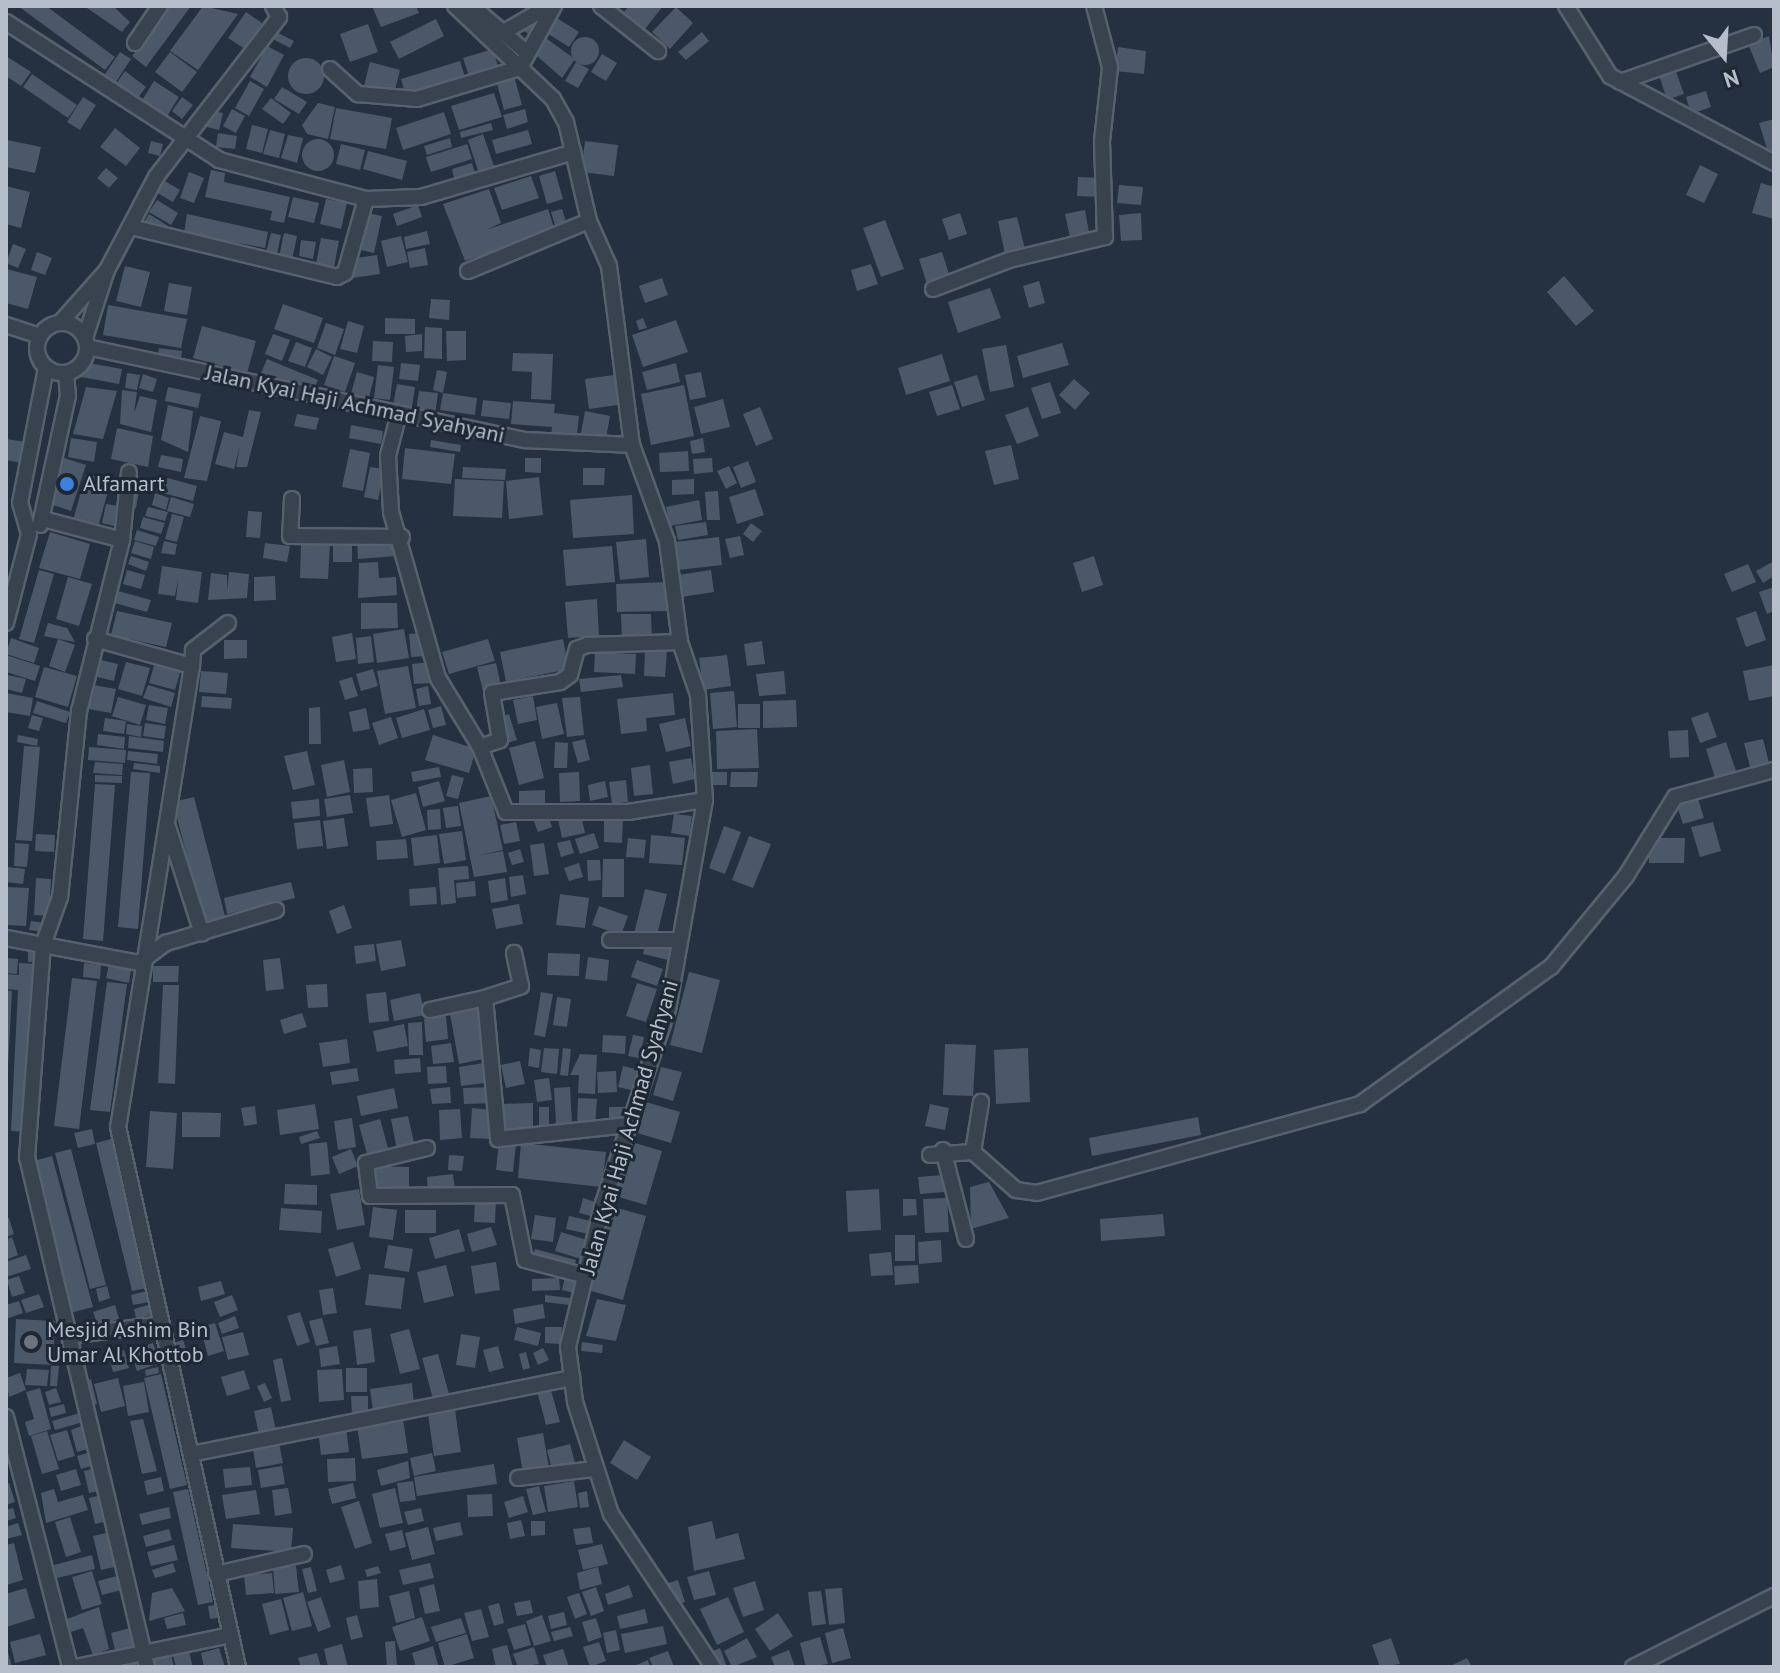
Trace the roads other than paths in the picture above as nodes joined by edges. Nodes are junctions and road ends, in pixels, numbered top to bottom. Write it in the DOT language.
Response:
graph roads {
  1 [pos="159,6"];
  2 [pos="273,6"];
  3 [pos="455,6"];
  4 [pos="472,6"];
  5 [pos="551,6"];
  6 [pos="601,6"];
  7 [pos="1094,6"];
  8 [pos="1566,6"];
  9 [pos="6,22"];
  10 [pos="502,33"];
  11 [pos="1754,35"];
  12 [pos="135,43"];
  13 [pos="658,51"];
  14 [pos="526,52"];
  15 [pos="520,68"];
  16 [pos="330,69"];
  17 [pos="1620,82"];
  18 [pos="186,141"];
  19 [pos="574,152"];
  20 [pos="1774,163"];
  21 [pos="366,199"];
  22 [pos="589,221"];
  23 [pos="131,227"];
  24 [pos="107,270"];
  25 [pos="468,271"];
  26 [pos="933,289"];
  27 [pos="60,323"];
  28 [pos="6,325"];
  29 [pos="39,336"];
  30 [pos="86,343"];
  31 [pos="46,368"];
  32 [pos="66,373"];
  33 [pos="398,417"];
  34 [pos="632,445"];
  35 [pos="129,472"];
  36 [pos="292,499"];
  37 [pos="43,519"];
  38 [pos="29,534"];
  39 [pos="402,537"];
  40 [pos="122,540"];
  41 [pos="6,623"];
  42 [pos="228,623"];
  43 [pos="95,639"];
  44 [pos="680,642"];
  45 [pos="192,666"];
  46 [pos="480,747"];
  47 [pos="1774,770"];
  48 [pos="705,800"];
  49 [pos="166,821"];
  50 [pos="276,910"];
  51 [pos="202,934"];
  52 [pos="6,938"];
  53 [pos="610,940"];
  54 [pos="680,940"];
  55 [pos="43,945"];
  56 [pos="514,953"];
  57 [pos="139,963"];
  58 [pos="485,998"];
  59 [pos="430,1010"];
  60 [pos="981,1102"];
  61 [pos="628,1125"];
  62 [pos="427,1148"];
  63 [pos="973,1152"];
  64 [pos="966,1239"];
  65 [pos="586,1276"];
  66 [pos="161,1324"];
  67 [pos="70,1336"];
  68 [pos="572,1378"];
  69 [pos="6,1417"];
  70 [pos="191,1454"];
  71 [pos="594,1469"];
  72 [pos="518,1478"];
  73 [pos="304,1554"];
  74 [pos="216,1574"];
  75 [pos="1774,1596"];
  76 [pos="231,1635"];
  77 [pos="144,1651"];
  78 [pos="70,1667"];
  79 [pos="76,1667"];
  80 [pos="147,1667"];
  81 [pos="238,1667"];
  82 [pos="713,1667"];
  83 [pos="1633,1667"];
  1 -- 12 [label="street"];
  2 -- 18 [label="street"];
  3 -- 15 [label="street"];
  4 -- 10 [label="street"];
  5 -- 10 [label="street"];
  5 -- 14 [label="street"];
  6 -- 13 [label="street"];
  7 -- 26 [label="street"];
  8 -- 17 [label="street"];
  9 -- 18 [label="street"];
  10 -- 14 [label="street"];
  11 -- 17 [label="street"];
  14 -- 15 [label="street"];
  15 -- 16 [label="street"];
  15 -- 19 [label="street"];
  17 -- 20 [label="street"];
  18 -- 21 [label="street"];
  18 -- 23 [label="street"];
  19 -- 21 [label="street"];
  19 -- 22 [label="street"];
  21 -- 23 [label="street"];
  22 -- 25 [label="street"];
  22 -- 34 [label="street"];
  23 -- 24 [label="street"];
  24 -- 27 [label="street"];
  24 -- 30 [label="street"];
  27 -- 29 [label="street"];
  27 -- 30 [label="street"];
  28 -- 29 [label="street"];
  29 -- 31 [label="street"];
  30 -- 32 [label="street"];
  30 -- 33 [label="street, Jalan Kyai Haji Achmad Syahyani"];
  31 -- 32 [label="street"];
  31 -- 38 [label="street"];
  32 -- 37 [label="street"];
  33 -- 34 [label="street, Jalan Kyai Haji Achmad Syahyani"];
  33 -- 39 [label="street"];
  34 -- 44 [label="street, Jalan Kyai Haji Achmad Syahyani"];
  35 -- 40 [label="street"];
  36 -- 39 [label="street"];
  37 -- 38 [label="street"];
  37 -- 40 [label="street"];
  38 -- 41 [label="street"];
  39 -- 46 [label="street"];
  40 -- 43 [label="street"];
  42 -- 45 [label="street"];
  43 -- 45 [label="street"];
  43 -- 55 [label="street"];
  44 -- 46 [label="street"];
  44 -- 48 [label="street, Jalan Kyai Haji Achmad Syahyani"];
  45 -- 49 [label="street"];
  46 -- 48 [label="street"];
  47 -- 63 [label="street"];
  48 -- 54 [label="street, Jalan Kyai Haji Achmad Syahyani"];
  49 -- 51 [label="street"];
  49 -- 57 [label="street"];
  50 -- 51 [label="street"];
  51 -- 57 [label="street"];
  52 -- 55 [label="street"];
  53 -- 54 [label="street"];
  54 -- 61 [label="street, Jalan Kyai Haji Achmad Syahyani"];
  55 -- 57 [label="street"];
  55 -- 67 [label="street"];
  56 -- 58 [label="street"];
  57 -- 66 [label="street"];
  58 -- 59 [label="street"];
  58 -- 61 [label="street"];
  60 -- 63 [label="street"];
  61 -- 65 [label="street, Jalan Kyai Haji Achmad Syahyani"];
  62 -- 65 [label="street"];
  63 -- 64 [label="street"];
  65 -- 68 [label="street, Jalan Kyai Haji Achmad Syahyani"];
  66 -- 67 [label="street"];
  66 -- 70 [label="street"];
  67 -- 77 [label="street"];
  68 -- 70 [label="street"];
  68 -- 71 [label="street, Jalan Kyai Haji Achmad Syahyani"];
  69 -- 78 [label="street"];
  70 -- 74 [label="street"];
  71 -- 72 [label="street"];
  71 -- 82 [label="street, Jalan Kyai Haji Achmad Syahyani"];
  73 -- 74 [label="street"];
  74 -- 76 [label="street"];
  75 -- 83 [label="street"];
  76 -- 77 [label="street"];
  76 -- 81 [label="street"];
  77 -- 79 [label="street"];
  77 -- 80 [label="street"];
}
